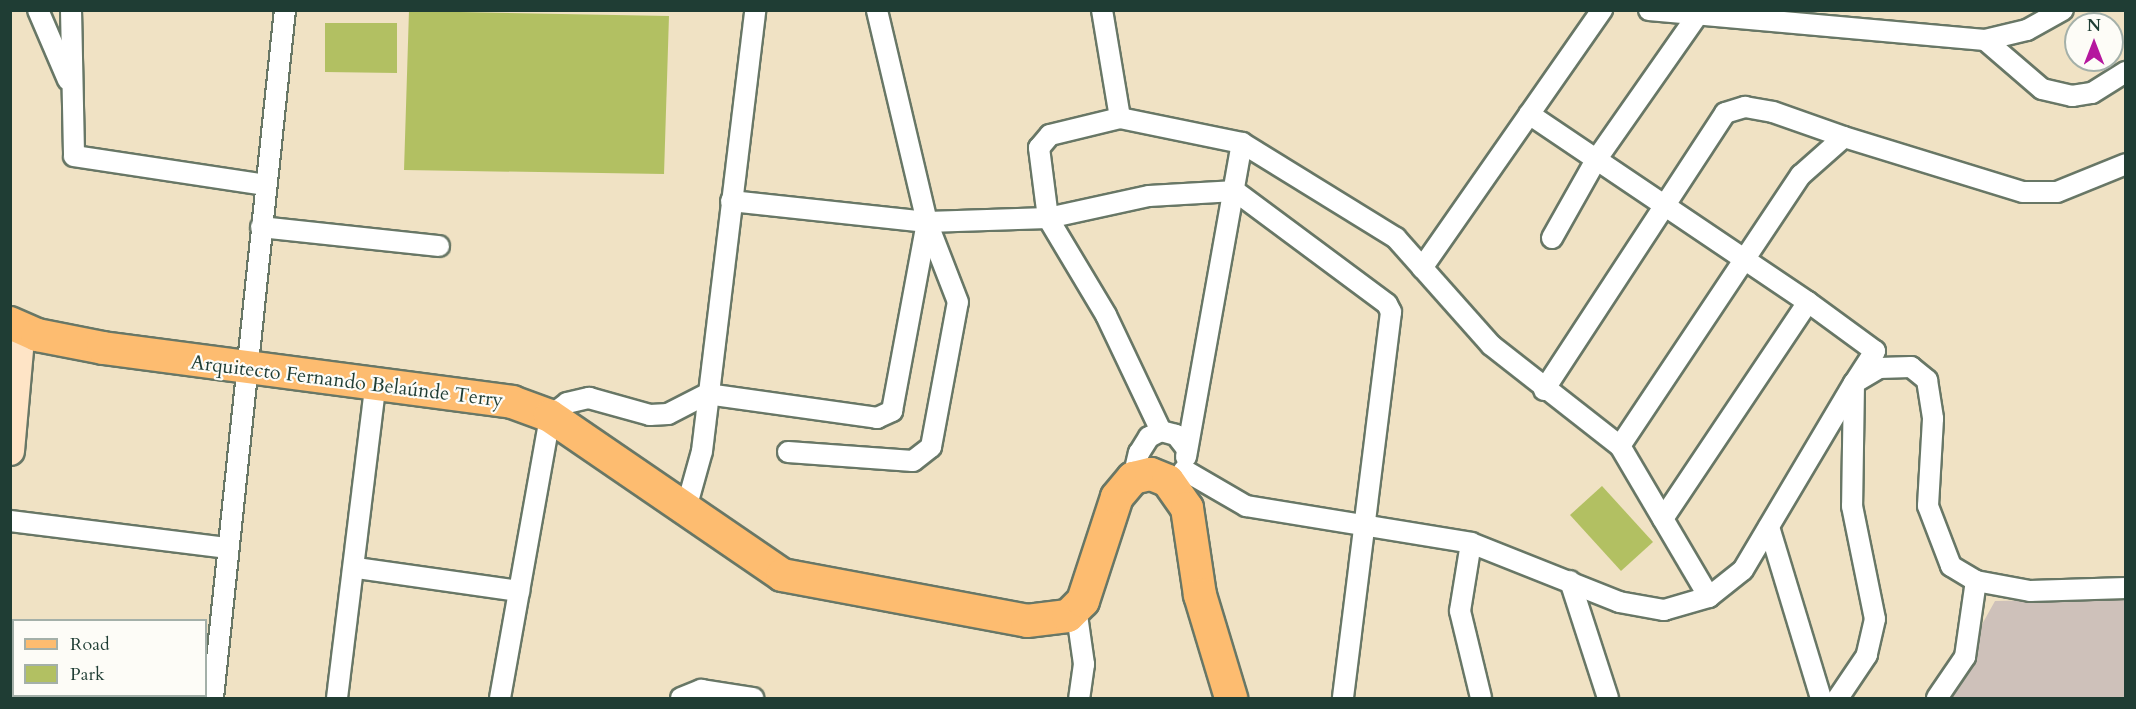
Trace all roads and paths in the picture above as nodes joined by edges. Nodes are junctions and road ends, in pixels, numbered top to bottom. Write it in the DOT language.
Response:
graph roads {
  1 [pos="38,10"];
  2 [pos="71,10"];
  3 [pos="285,10"];
  4 [pos="755,10"];
  5 [pos="877,10"];
  6 [pos="1102,10"];
  7 [pos="1602,10"];
  8 [pos="1649,10"];
  9 [pos="2063,10"];
  10 [pos="1733,16"];
  11 [pos="1696,17"];
  12 [pos="1985,40"];
  13 [pos="2126,72"];
  14 [pos="71,88"];
  15 [pos="1529,114"];
  16 [pos="1120,117"];
  17 [pos="1844,137"];
  18 [pos="1242,143"];
  19 [pos="1596,160"];
  20 [pos="2126,164"];
  21 [pos="266,185"];
  22 [pos="1235,191"];
  23 [pos="731,201"];
  24 [pos="1662,206"];
  25 [pos="1048,218"];
  26 [pos="927,222"];
  27 [pos="261,227"];
  28 [pos="1552,238"];
  29 [pos="439,246"];
  30 [pos="1742,258"];
  31 [pos="1422,268"];
  32 [pos="1808,302"];
  33 [pos="16,326"];
  34 [pos="246,368"];
  35 [pos="376,381"];
  36 [pos="1854,383"];
  37 [pos="1544,390"];
  38 [pos="707,394"];
  39 [pos="550,416"];
  40 [pos="1161,431"];
  41 [pos="1620,446"];
  42 [pos="1187,448"];
  43 [pos="10,451"];
  44 [pos="788,452"];
  45 [pos="1142,476"];
  46 [pos="1182,481"];
  47 [pos="685,512"];
  48 [pos="1663,519"];
  49 [pos="10,521"];
  50 [pos="1362,524"];
  51 [pos="1769,527"];
  52 [pos="1471,543"];
  53 [pos="228,548"];
  54 [pos="357,568"];
  55 [pos="1570,581"];
  56 [pos="1976,581"];
  57 [pos="2124,585"];
  58 [pos="519,591"];
  59 [pos="1709,597"];
  60 [pos="1076,608"];
  61 [pos="213,699"];
  62 [pos="337,699"];
  63 [pos="500,699"];
  64 [pos="681,699"];
  65 [pos="753,699"];
  66 [pos="1079,699"];
  67 [pos="1231,699"];
  68 [pos="1343,699"];
  69 [pos="1481,699"];
  70 [pos="1608,699"];
  71 [pos="1821,699"];
  72 [pos="1838,699"];
  73 [pos="1937,699"];
  1 -- 14 [label="street"];
  2 -- 14 [label="street"];
  3 -- 21 [label="street"];
  4 -- 23 [label="street"];
  5 -- 26 [label="street"];
  6 -- 16 [label="street"];
  7 -- 15 [label="street"];
  8 -- 11 [label="street"];
  9 -- 12 [label="street"];
  10 -- 11 [label="street"];
  10 -- 12 [label="street"];
  11 -- 19 [label="street"];
  12 -- 13 [label="street"];
  14 -- 21 [label="street"];
  15 -- 19 [label="street"];
  15 -- 31 [label="street"];
  16 -- 18 [label="street"];
  16 -- 25 [label="street"];
  17 -- 20 [label="street"];
  17 -- 24 [label="street"];
  17 -- 30 [label="street"];
  18 -- 22 [label="street"];
  18 -- 31 [label="street"];
  19 -- 24 [label="street"];
  19 -- 28 [label="street"];
  21 -- 27 [label="street"];
  22 -- 25 [label="street"];
  22 -- 42 [label="street"];
  22 -- 50 [label="street"];
  23 -- 26 [label="street"];
  23 -- 38 [label="street"];
  24 -- 30 [label="street"];
  24 -- 37 [label="street"];
  25 -- 26 [label="street"];
  25 -- 40 [label="street"];
  26 -- 38 [label="street"];
  26 -- 44 [label="street"];
  27 -- 29 [label="street"];
  27 -- 34 [label="street"];
  30 -- 32 [label="street"];
  30 -- 41 [label="street"];
  31 -- 37 [label="street"];
  32 -- 36 [label="street"];
  32 -- 48 [label="street"];
  33 -- 34 [label="main road, Arquitecto Fernando Belaúnde Terry"];
  33 -- 43 [label="street"];
  34 -- 35 [label="main road, Arquitecto Fernando Belaúnde Terry"];
  34 -- 53 [label="street"];
  35 -- 39 [label="main road, Arquitecto Fernando Belaúnde Terry"];
  35 -- 54 [label="street"];
  36 -- 51 [label="street"];
  36 -- 56 [label="street"];
  36 -- 72 [label="street"];
  37 -- 41 [label="street"];
  38 -- 39 [label="street"];
  38 -- 47 [label="street"];
  39 -- 47 [label="main road, Arquitecto Fernando Belaúnde Terry"];
  39 -- 58 [label="street"];
  40 -- 42 [label="street"];
  40 -- 45 [label="street"];
  41 -- 48 [label="street"];
  42 -- 46 [label="street"];
  45 -- 46 [label="main road"];
  45 -- 60 [label="main road"];
  46 -- 50 [label="street"];
  46 -- 67 [label="main road"];
  47 -- 60 [label="main road, Arquitecto Fernando Belaúnde Terry"];
  48 -- 59 [label="street"];
  49 -- 53 [label="street"];
  50 -- 52 [label="street"];
  50 -- 68 [label="street"];
  51 -- 59 [label="street"];
  51 -- 71 [label="street"];
  52 -- 55 [label="street"];
  52 -- 69 [label="street"];
  53 -- 61 [label="street"];
  54 -- 58 [label="street"];
  54 -- 62 [label="street"];
  55 -- 59 [label="street"];
  55 -- 70 [label="street"];
  56 -- 57 [label="street"];
  56 -- 73 [label="street"];
  58 -- 63 [label="street"];
  60 -- 66 [label="street"];
  64 -- 65 [label="street"];
}
